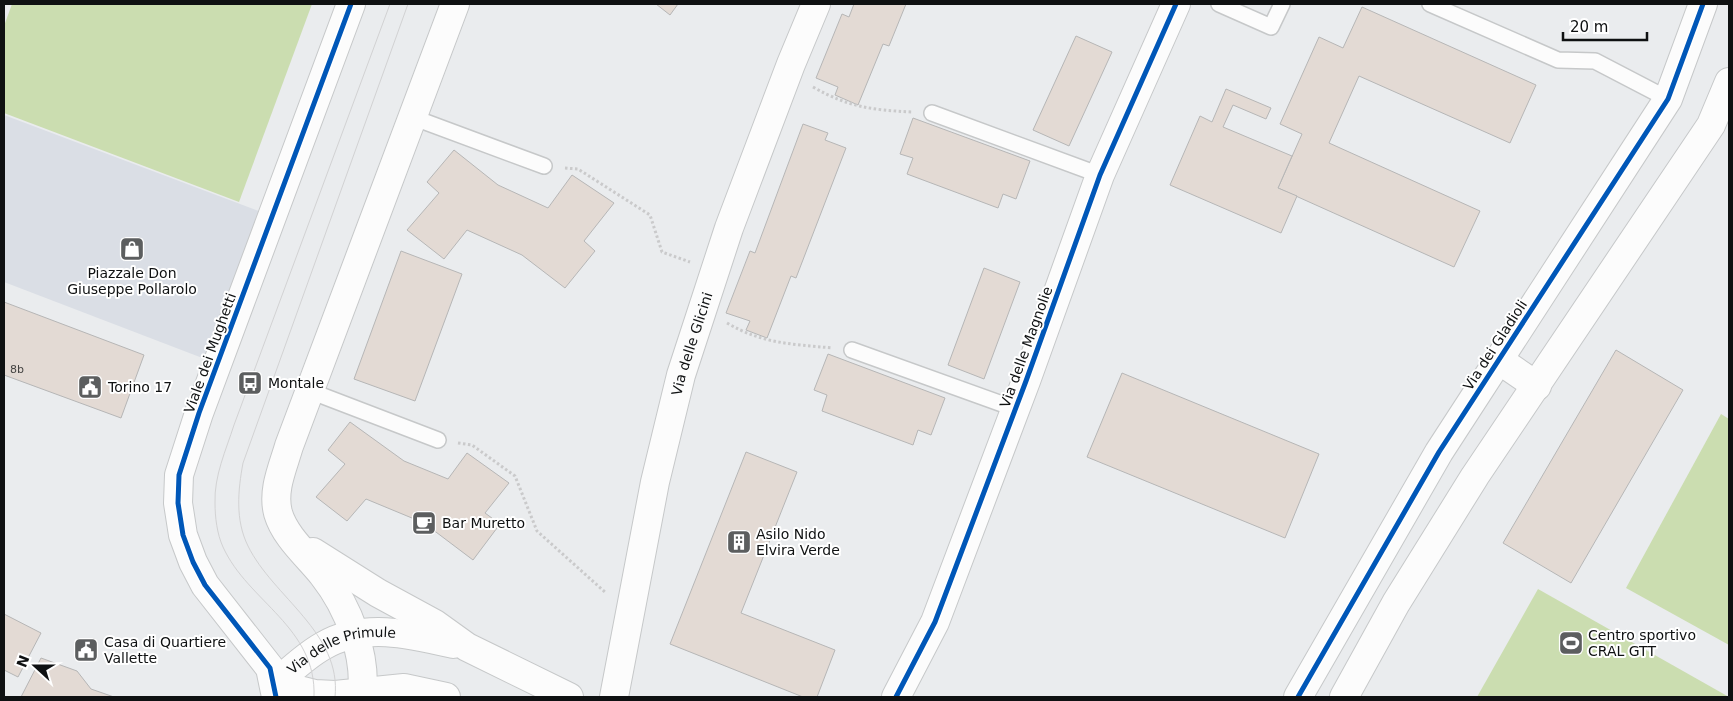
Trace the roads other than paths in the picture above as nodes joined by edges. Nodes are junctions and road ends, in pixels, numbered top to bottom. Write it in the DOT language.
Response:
graph roads {
  1 [pos="351,4"];
  2 [pos="455,4"];
  3 [pos="816,4"];
  4 [pos="1176,4"];
  5 [pos="1218,4"];
  6 [pos="1282,4"];
  7 [pos="1430,4"];
  8 [pos="1703,4"];
  9 [pos="1729,82"];
  10 [pos="1668,99"];
  11 [pos="932,113"];
  12 [pos="412,117"];
  13 [pos="544,166"];
  14 [pos="1100,175"];
  15 [pos="852,350"];
  16 [pos="1498,360"];
  17 [pos="1537,386"];
  18 [pos="310,391"];
  19 [pos="1016,409"];
  20 [pos="438,440"];
  21 [pos="293,539"];
  22 [pos="1362,583"];
  23 [pos="1396,603"];
  24 [pos="355,634"];
  25 [pos="467,647"];
  26 [pos="275,691"];
  27 [pos="363,694"];
  28 [pos="446,697"];
  29 [pos="569,697"];
  30 [pos="614,697"];
  31 [pos="896,697"];
  32 [pos="1298,697"];
  33 [pos="1344,697"];
  1 -- 26 [label="street, Viale dei Mughetti"];
  2 -- 12 [label="street"];
  3 -- 30 [label="street, Via delle Glicini"];
  4 -- 14 [label="street, Via delle Magnolie"];
  5 -- 6 [label="lane"];
  7 -- 10 [label="lane"];
  8 -- 10 [label="street, Via dei Gladioli"];
  9 -- 17 [label="street"];
  10 -- 16 [label="street, Via dei Gladioli"];
  11 -- 14 [label="lane"];
  12 -- 13 [label="lane"];
  12 -- 18 [label="street"];
  14 -- 19 [label="street, Via delle Magnolie"];
  15 -- 19 [label="lane, Via delle Magnolie"];
  16 -- 17 [label="street, Via dei Gladioli"];
  16 -- 22 [label="street, Via dei Gladioli"];
  17 -- 23 [label="street"];
  18 -- 20 [label="lane"];
  18 -- 21 [label="street"];
  19 -- 31 [label="street, Via delle Magnolie"];
  21 -- 24 [label="street"];
  21 -- 25 [label="street, Via delle Primule"];
  22 -- 23 [label="street"];
  22 -- 32 [label="street, Via dei Gladioli"];
  23 -- 33 [label="street"];
  24 -- 25 [label="street, Via delle Primule"];
  24 -- 26 [label="street, Via delle Primule"];
  24 -- 27 [label="street"];
  25 -- 29 [label="street, Via delle Primule"];
  26 -- 27 [label="street, Via delle Primule"];
  27 -- 28 [label="street, Via delle Primule"];
}
